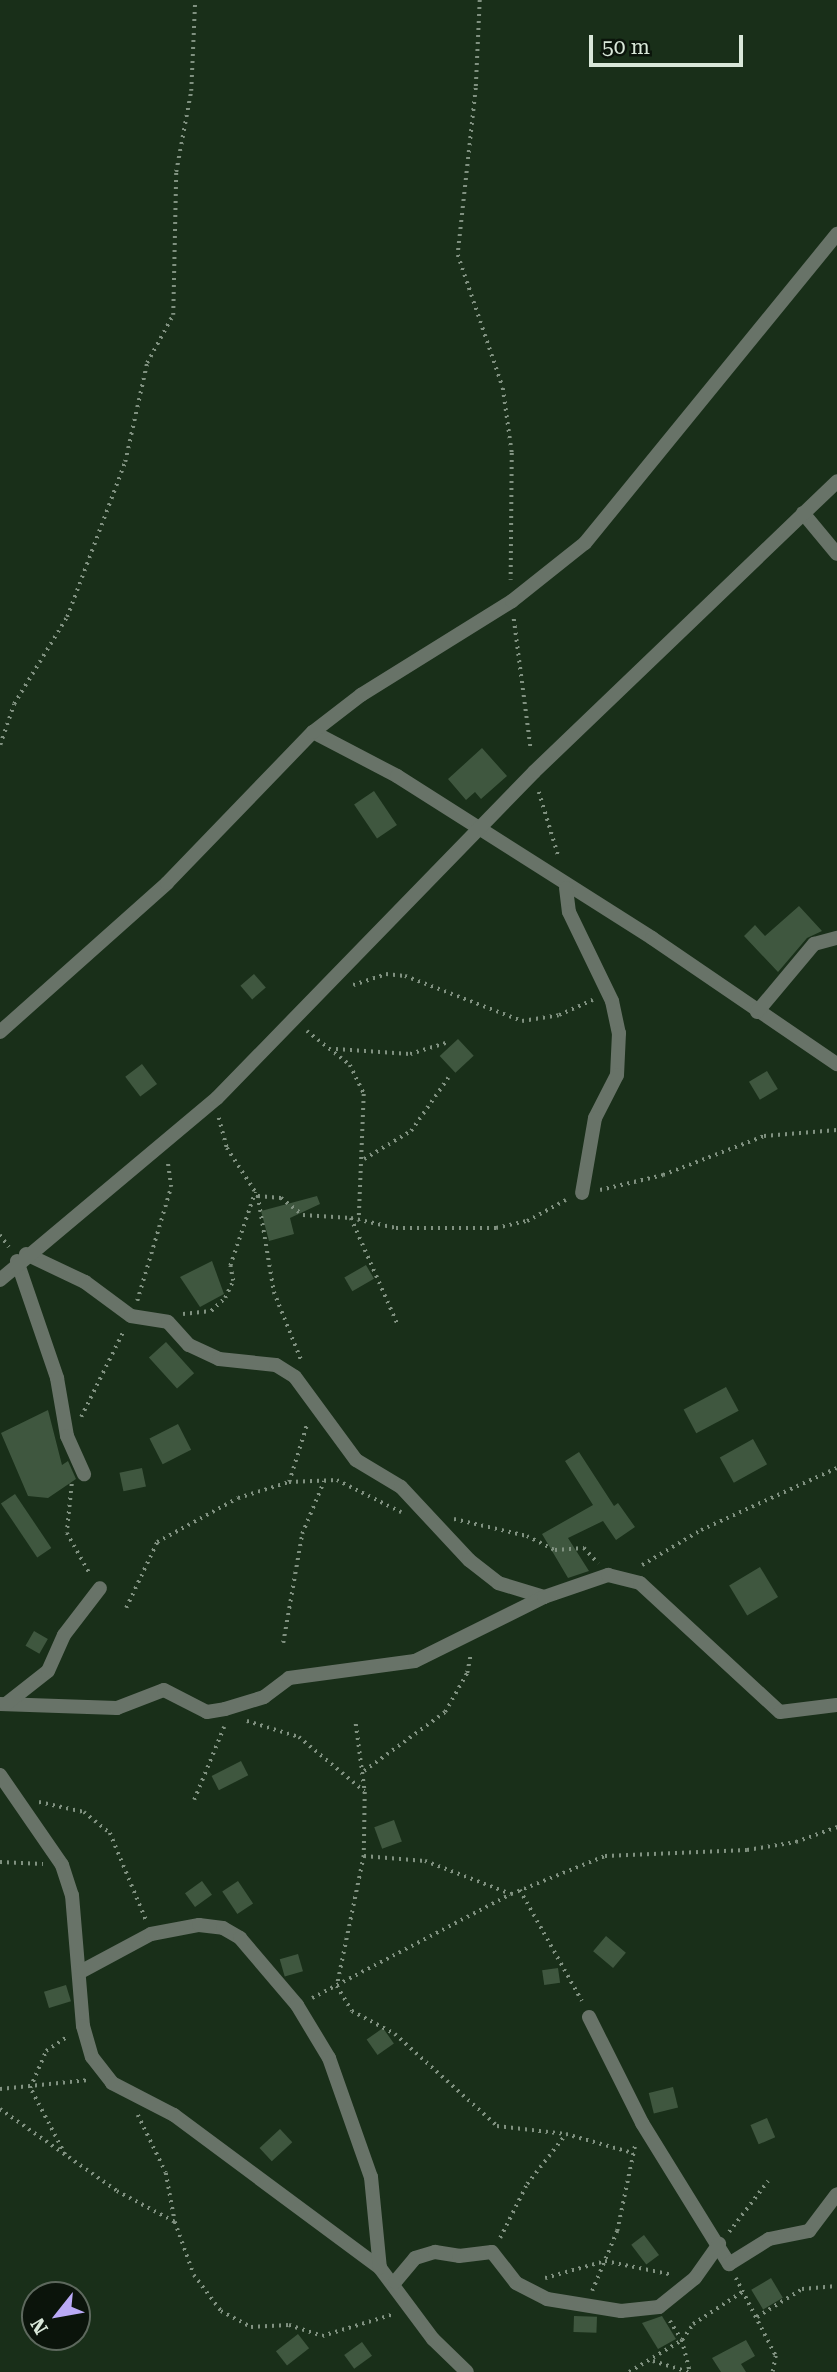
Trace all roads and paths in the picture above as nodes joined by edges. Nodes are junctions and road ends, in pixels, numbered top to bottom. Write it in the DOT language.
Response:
graph roads {
  1 [pos="195,0"];
  2 [pos="480,0"];
  3 [pos="837,234"];
  4 [pos="837,481"];
  5 [pos="803,513"];
  6 [pos="837,554"];
  7 [pos="512,601"];
  8 [pos="313,733"];
  9 [pos="0,745"];
  10 [pos="534,772"];
  11 [pos="483,830"];
  12 [pos="566,888"];
  13 [pos="837,939"];
  14 [pos="346,988"];
  15 [pos="607,993"];
  16 [pos="757,1012"];
  17 [pos="292,1023"];
  18 [pos="0,1032"];
  19 [pos="449,1042"];
  20 [pos="334,1049"];
  21 [pos="837,1064"];
  22 [pos="448,1078"];
  23 [pos="218,1098"];
  24 [pos="364,1159"];
  25 [pos="255,1190"];
  26 [pos="582,1193"];
  27 [pos="258,1196"];
  28 [pos="359,1221"];
  29 [pos="22,1257"];
  30 [pos="0,1280"];
  31 [pos="173,1315"];
  32 [pos="398,1325"];
  33 [pos="303,1365"];
  34 [pos="312,1399"];
  35 [pos="837,1468"];
  36 [pos="84,1474"];
  37 [pos="324,1480"];
  38 [pos="289,1482"];
  39 [pos="427,1515"];
  40 [pos="608,1575"];
  41 [pos="625,1576"];
  42 [pos="100,1588"];
  43 [pos="544,1597"];
  44 [pos="126,1608"];
  45 [pos="475,1634"];
  46 [pos="283,1643"];
  47 [pos="3,1704"];
  48 [pos="837,1705"];
  49 [pos="207,1712"];
  50 [pos="236,1719"];
  51 [pos="356,1724"];
  52 [pos="363,1770"];
  53 [pos="0,1775"];
  54 [pos="365,1792"];
  55 [pos="20,1800"];
  56 [pos="194,1800"];
  57 [pos="837,1827"];
  58 [pos="364,1856"];
  59 [pos="0,1862"];
  60 [pos="62,1866"];
  61 [pos="520,1890"];
  62 [pos="511,1894"];
  63 [pos="151,1934"];
  64 [pos="82,1971"];
  65 [pos="337,1986"];
  66 [pos="298,2005"];
  67 [pos="589,2017"];
  68 [pos="83,2026"];
  69 [pos="112,2083"];
  70 [pos="30,2088"];
  71 [pos="0,2089"];
  72 [pos="130,2093"];
  73 [pos="0,2109"];
  74 [pos="642,2123"];
  75 [pos="566,2134"];
  76 [pos="633,2153"];
  77 [pos="66,2157"];
  78 [pos="768,2181"];
  79 [pos="837,2194"];
  80 [pos="832,2209"];
  81 [pos="175,2222"];
  82 [pos="719,2244"];
  83 [pos="492,2252"];
  84 [pos="605,2260"];
  85 [pos="729,2264"];
  86 [pos="380,2268"];
  87 [pos="695,2278"];
  88 [pos="736,2279"];
  89 [pos="395,2282"];
  90 [pos="516,2283"];
  91 [pos="837,2286"];
  92 [pos="742,2292"];
  93 [pos="653,2307"];
  94 [pos="413,2308"];
  95 [pos="586,2308"];
  96 [pos="756,2318"];
  97 [pos="682,2340"];
  98 [pos="652,2361"];
  99 [pos="467,2372"];
  100 [pos="629,2372"];
  101 [pos="689,2372"];
  102 [pos="773,2372"];
  1 -- 9 [label="path"];
  2 -- 7 [label="path"];
  3 -- 7 [label="street"];
  4 -- 5 [label="street"];
  5 -- 6 [label="street"];
  5 -- 10 [label="street"];
  7 -- 8 [label="street"];
  7 -- 10 [label="path"];
  8 -- 11 [label="street"];
  8 -- 18 [label="street"];
  10 -- 11 [label="street"];
  10 -- 12 [label="path"];
  11 -- 12 [label="street"];
  11 -- 17 [label="street"];
  12 -- 15 [label="street"];
  12 -- 16 [label="street"];
  13 -- 16 [label="street"];
  14 -- 15 [label="path"];
  15 -- 26 [label="street"];
  16 -- 21 [label="street"];
  17 -- 20 [label="path"];
  17 -- 23 [label="street"];
  19 -- 20 [label="path"];
  20 -- 24 [label="path"];
  22 -- 24 [label="path"];
  23 -- 25 [label="path"];
  23 -- 29 [label="street"];
  24 -- 28 [label="path"];
  25 -- 27 [label="path"];
  25 -- 31 [label="path"];
  27 -- 32 [label="path"];
  27 -- 33 [label="path"];
  29 -- 30 [label="street"];
  29 -- 34 [label="street"];
  29 -- 36 [label="street"];
  34 -- 38 [label="path"];
  34 -- 39 [label="street"];
  35 -- 41 [label="path"];
  36 -- 42 [label="path"];
  37 -- 38 [label="path"];
  37 -- 39 [label="path"];
  37 -- 46 [label="path"];
  38 -- 44 [label="path"];
  39 -- 40 [label="path"];
  39 -- 43 [label="street"];
  40 -- 41 [label="street"];
  40 -- 43 [label="street"];
  41 -- 48 [label="street"];
  42 -- 47 [label="street"];
  43 -- 45 [label="street"];
  45 -- 49 [label="street"];
  45 -- 52 [label="path"];
  47 -- 49 [label="street"];
  49 -- 56 [label="path"];
  50 -- 54 [label="path"];
  51 -- 52 [label="path"];
  52 -- 54 [label="path"];
  53 -- 55 [label="street"];
  54 -- 58 [label="path"];
  55 -- 60 [label="street"];
  55 -- 63 [label="path"];
  57 -- 61 [label="path"];
  58 -- 62 [label="path"];
  58 -- 65 [label="path"];
  59 -- 60 [label="path"];
  60 -- 64 [label="street"];
  61 -- 62 [label="path"];
  61 -- 67 [label="path"];
  62 -- 65 [label="path"];
  63 -- 64 [label="street"];
  63 -- 66 [label="street"];
  64 -- 68 [label="street"];
  65 -- 66 [label="path"];
  65 -- 75 [label="path"];
  66 -- 86 [label="street"];
  67 -- 74 [label="street"];
  68 -- 69 [label="street"];
  68 -- 70 [label="path"];
  69 -- 70 [label="path"];
  69 -- 72 [label="street"];
  70 -- 71 [label="path"];
  70 -- 77 [label="path"];
  72 -- 81 [label="path"];
  72 -- 86 [label="street"];
  73 -- 77 [label="path"];
  74 -- 76 [label="path"];
  74 -- 82 [label="street"];
  75 -- 76 [label="path"];
  75 -- 83 [label="path"];
  76 -- 84 [label="path"];
  77 -- 81 [label="path"];
  78 -- 82 [label="path"];
  79 -- 80 [label="street"];
  80 -- 85 [label="street"];
  81 -- 94 [label="path"];
  82 -- 85 [label="street"];
  82 -- 87 [label="street"];
  83 -- 89 [label="street"];
  83 -- 90 [label="street"];
  84 -- 87 [label="path"];
  84 -- 90 [label="path"];
  84 -- 95 [label="path"];
  85 -- 88 [label="path"];
  86 -- 89 [label="street"];
  87 -- 88 [label="path"];
  87 -- 93 [label="street"];
  88 -- 92 [label="path"];
  89 -- 94 [label="street"];
  90 -- 95 [label="street"];
  91 -- 96 [label="path"];
  92 -- 96 [label="path"];
  92 -- 97 [label="path"];
  93 -- 95 [label="street"];
  93 -- 97 [label="path"];
  94 -- 99 [label="street"];
  96 -- 102 [label="path"];
  97 -- 98 [label="path"];
  97 -- 101 [label="path"];
  98 -- 100 [label="path"];
  98 -- 101 [label="path"];
}
